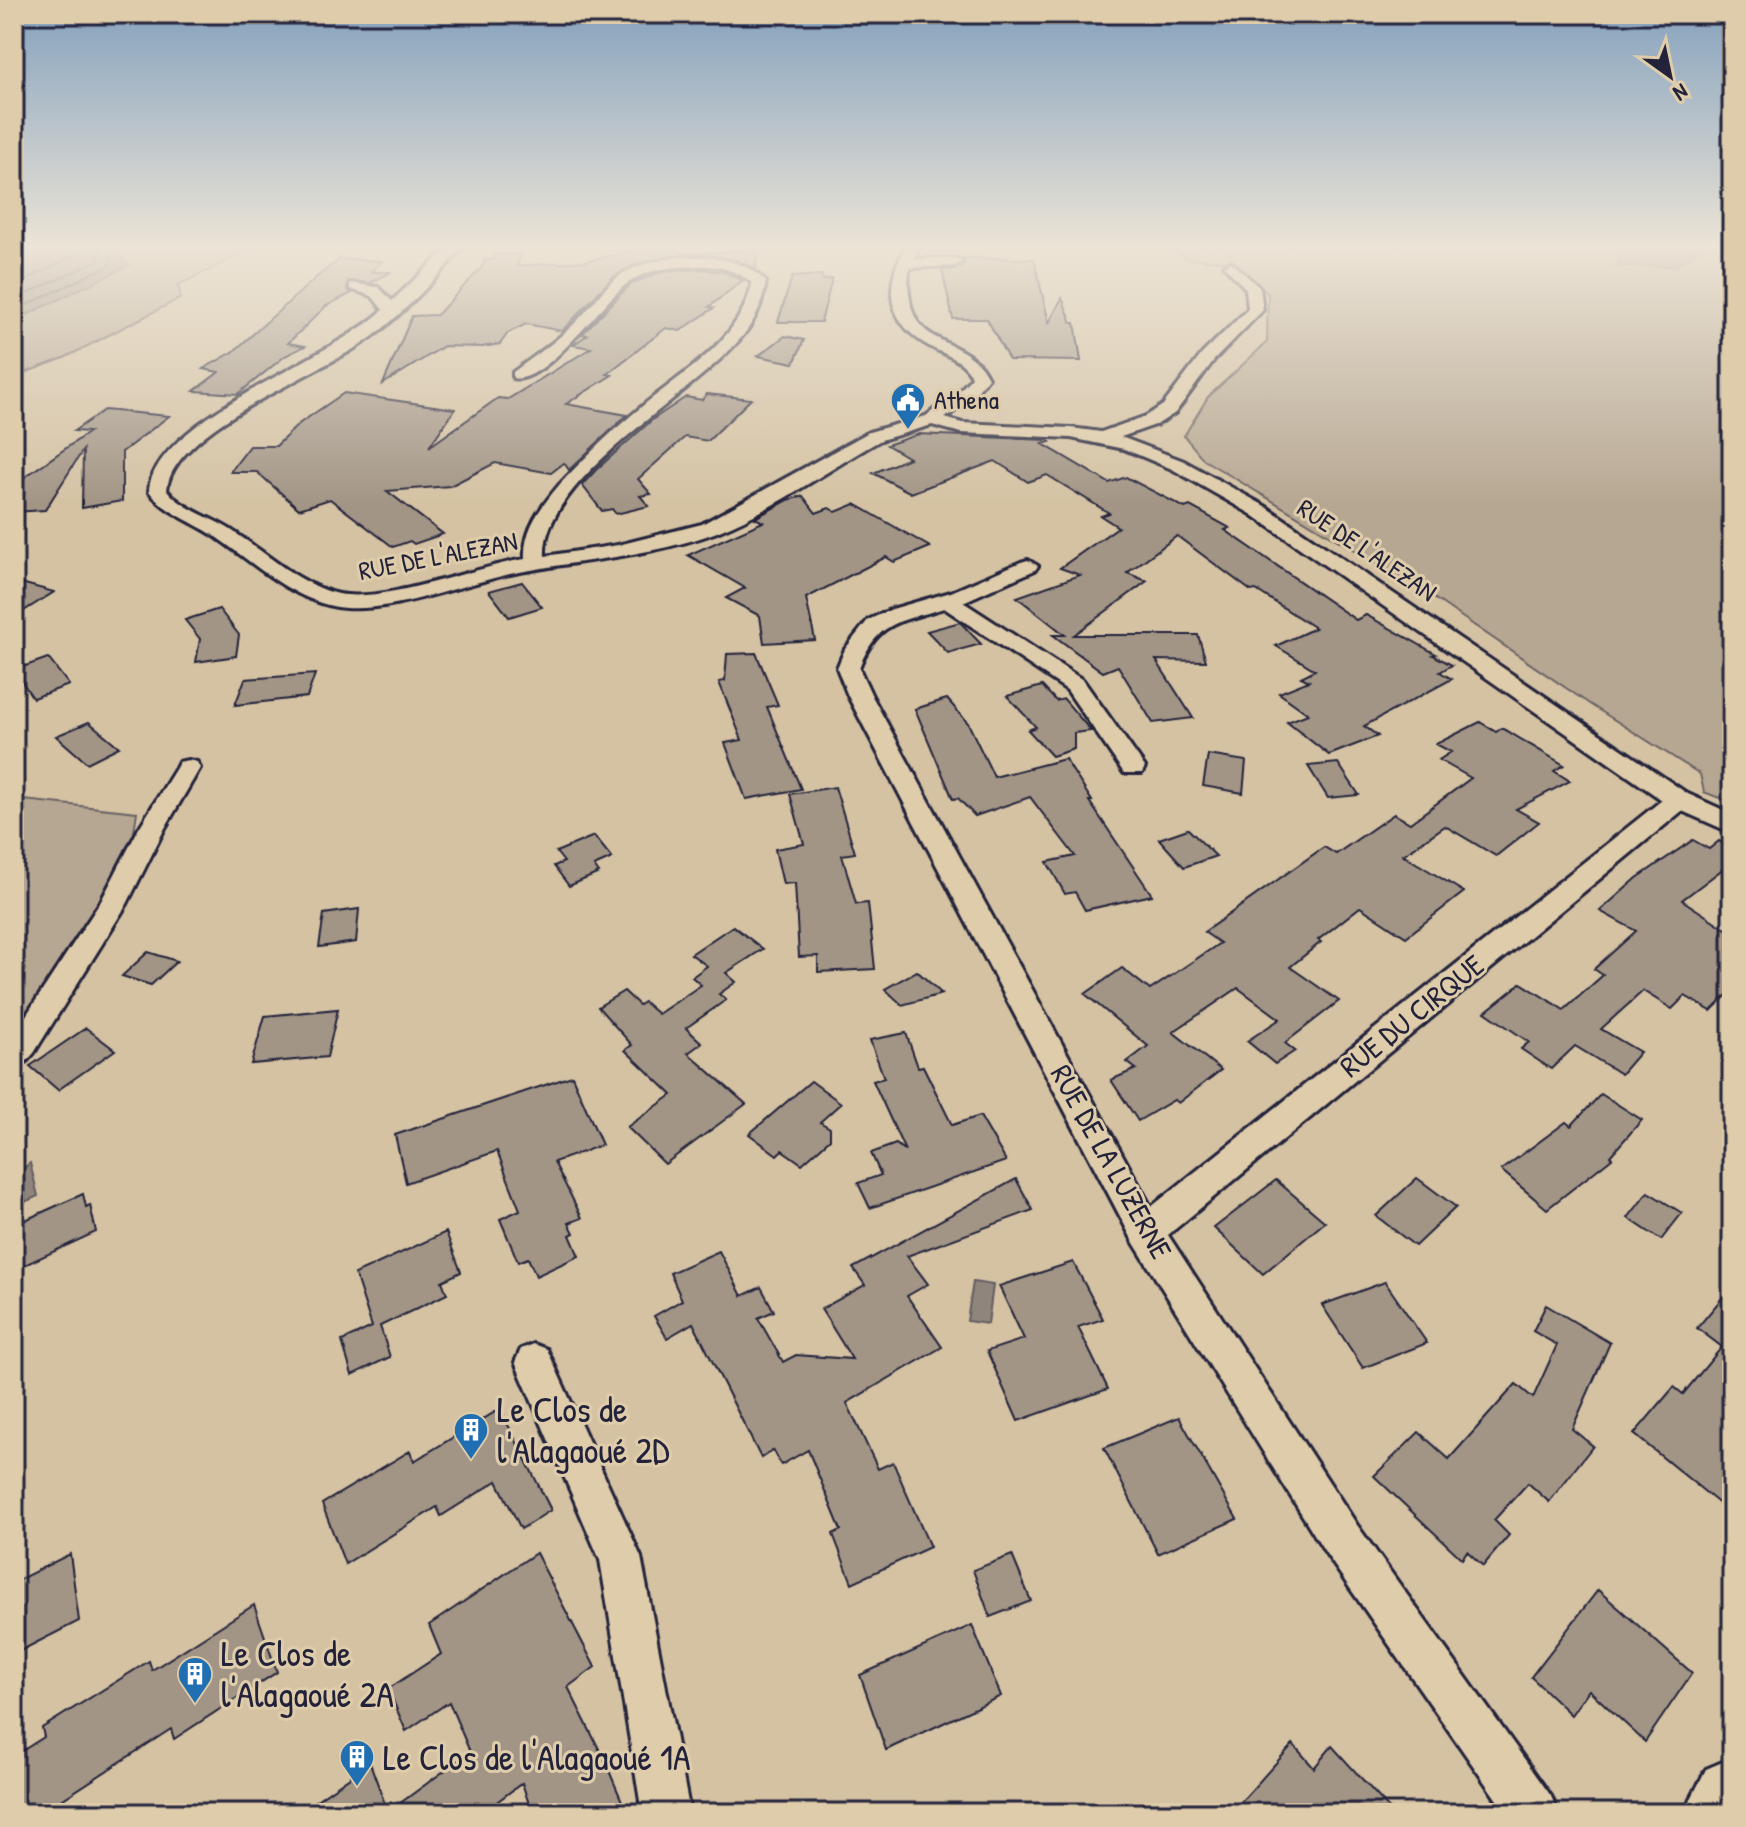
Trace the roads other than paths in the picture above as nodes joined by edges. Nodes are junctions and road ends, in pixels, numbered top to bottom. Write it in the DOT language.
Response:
graph roads {
  1 [pos="367,333"];
  2 [pos="573,333"];
  3 [pos="737,333"];
  4 [pos="919,333"];
  5 [pos="1232,333"];
  6 [pos="519,375"];
  7 [pos="932,420"];
  8 [pos="1102,438"];
  9 [pos="536,565"];
  10 [pos="1028,566"];
  11 [pos="946,600"];
  12 [pos="1133,767"];
  13 [pos="188,768"];
  14 [pos="1679,800"];
  15 [pos="1732,824"];
  16 [pos="14,1054"];
  17 [pos="1146,1232"];
  18 [pos="534,1362"];
  19 [pos="1732,1795"];
  20 [pos="666,1813"];
  21 [pos="1534,1813"];
  22 [pos="1721,1813"];
  1 -- 9 [label="street, RUE DE L'ALEZAN"];
  2 -- 6 [label="street"];
  3 -- 9 [label="street"];
  4 -- 7 [label="street, RUE DE L'ALEZAN"];
  5 -- 8 [label="street"];
  7 -- 8 [label="street, RUE DE L'ALEZAN"];
  7 -- 9 [label="street, RUE DE L'ALEZAN"];
  8 -- 14 [label="street, RUE DE L'ALEZAN"];
  10 -- 11 [label="street, RUE DE LA LUZERNE"];
  11 -- 12 [label="street"];
  11 -- 17 [label="street, RUE DE LA LUZERNE"];
  13 -- 16 [label="street"];
  14 -- 15 [label="street, RUE DE L'ALEZAN"];
  14 -- 17 [label="street, RUE DU CIRQUE"];
  17 -- 21 [label="street, RUE DE LA LUZERNE"];
  18 -- 20 [label="street"];
  19 -- 22 [label="main road"];
}
